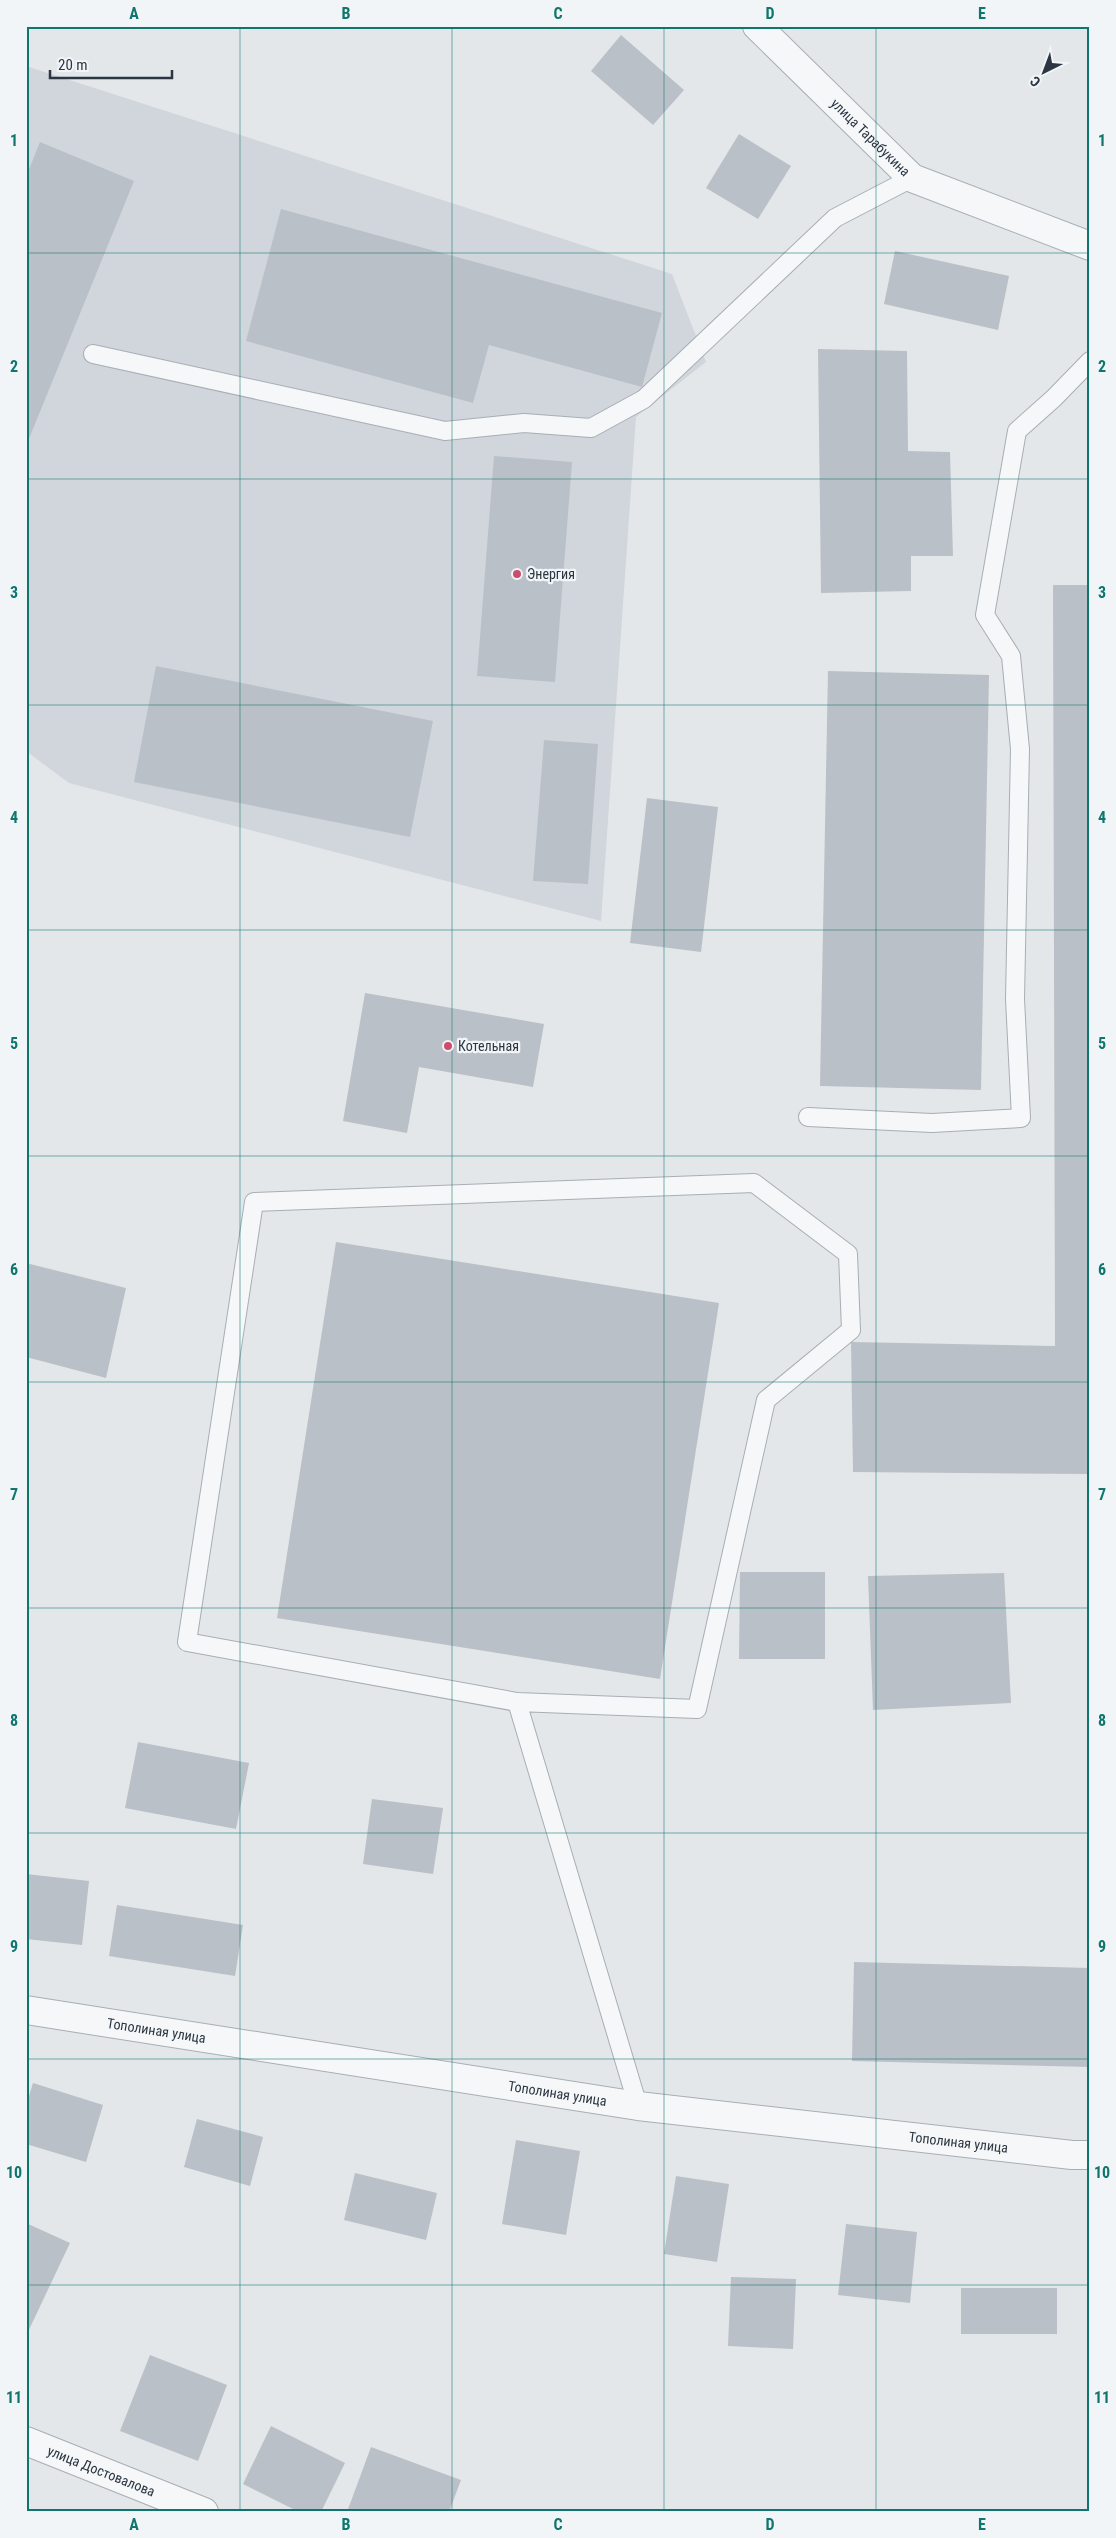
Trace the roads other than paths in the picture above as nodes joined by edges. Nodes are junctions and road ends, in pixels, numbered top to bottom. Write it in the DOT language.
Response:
graph roads {
  1 [pos="757,26"];
  2 [pos="912,178"];
  3 [pos="1090,246"];
  4 [pos="93,354"];
  5 [pos="1090,361"];
  6 [pos="808,1117"];
  7 [pos="517,1702"];
  8 [pos="26,2010"];
  9 [pos="638,2106"];
  10 [pos="1090,2155"];
  11 [pos="26,2441"];
  12 [pos="204,2512"];
  1 -- 2 [label="street, улица Тарабукина"];
  2 -- 3 [label="street, улица Тарабукина"];
  2 -- 4 [label="lane"];
  5 -- 6 [label="lane"];
  7 -- 7 [label="lane"];
  7 -- 9 [label="lane"];
  8 -- 9 [label="street, Тополиная улица"];
  9 -- 10 [label="street, Тополиная улица"];
  11 -- 12 [label="street, улица Достовалова"];
}
